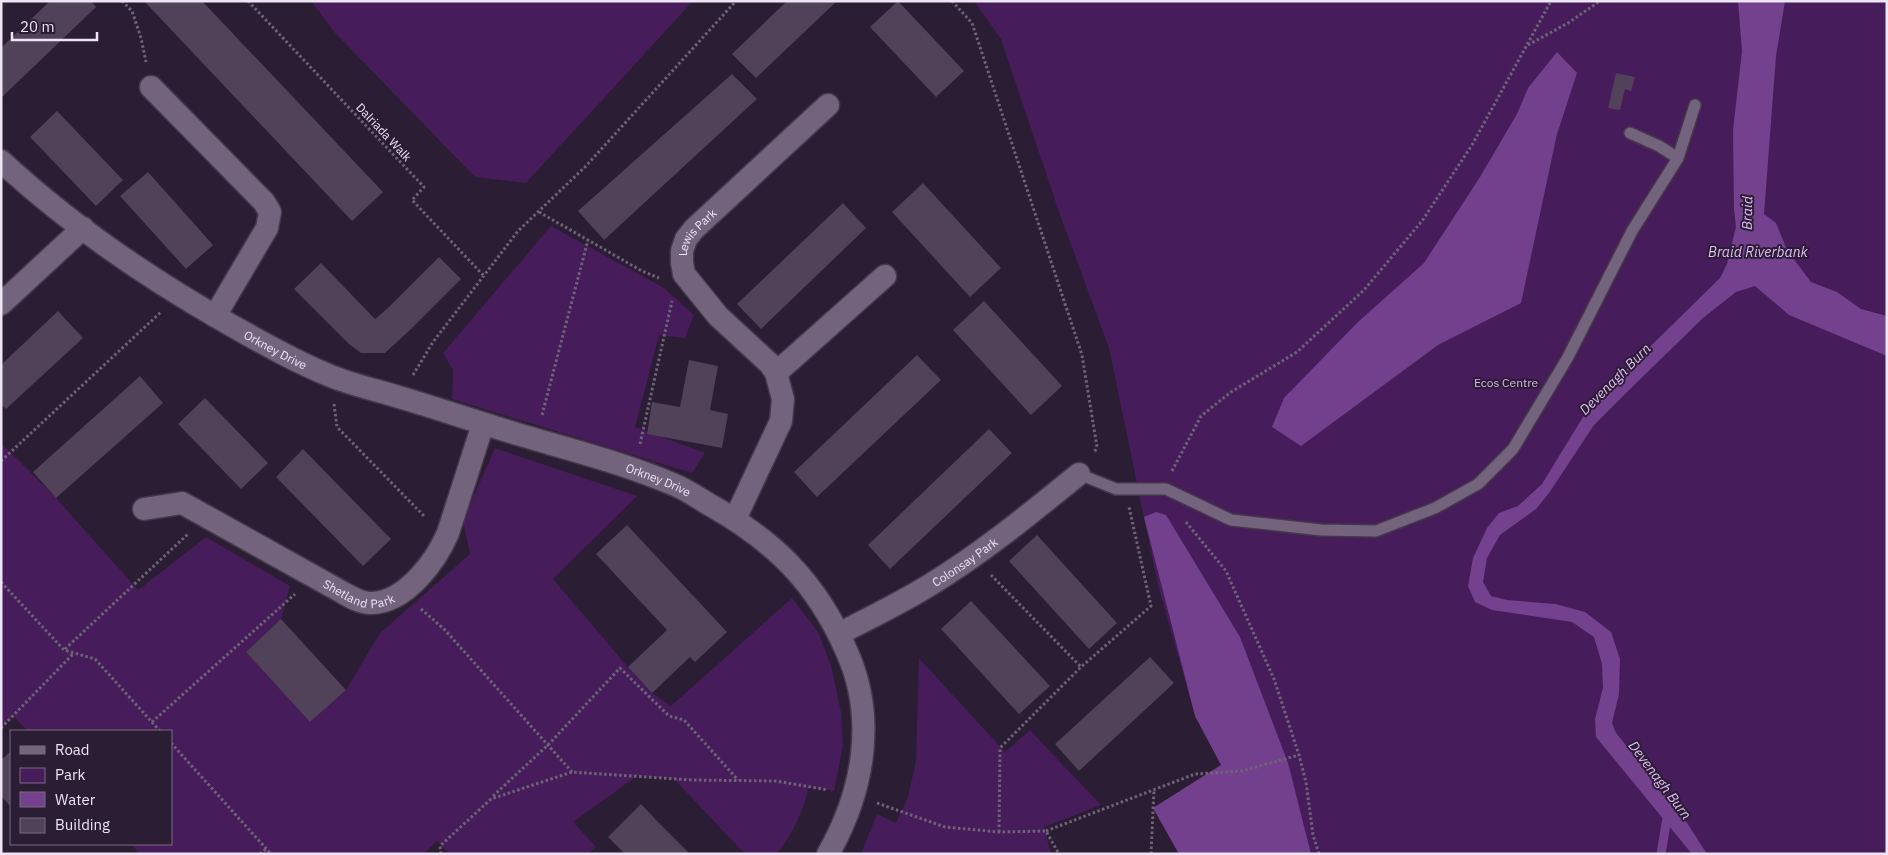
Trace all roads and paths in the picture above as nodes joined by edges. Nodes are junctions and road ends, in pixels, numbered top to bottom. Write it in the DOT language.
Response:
graph roads {
  1 [pos="122,1"];
  2 [pos="248,1"];
  3 [pos="736,1"];
  4 [pos="952,1"];
  5 [pos="1551,1"];
  6 [pos="1600,1"];
  7 [pos="1528,45"];
  8 [pos="151,87"];
  9 [pos="828,105"];
  10 [pos="1695,105"];
  11 [pos="1630,133"];
  12 [pos="1678,158"];
  13 [pos="1,161"];
  14 [pos="539,212"];
  15 [pos="83,228"];
  16 [pos="588,240"];
  17 [pos="484,276"];
  18 [pos="885,276"];
  19 [pos="682,283"];
  20 [pos="180,294"];
  21 [pos="1,304"];
  22 [pos="215,316"];
  23 [pos="776,373"];
  24 [pos="329,375"];
  25 [pos="399,397"];
  26 [pos="483,424"];
  27 [pos="535,439"];
  28 [pos="1,461"];
  29 [pos="634,469"];
  30 [pos="1079,474"];
  31 [pos="1166,488"];
  32 [pos="1125,489"];
  33 [pos="144,509"];
  34 [pos="205,517"];
  35 [pos="735,519"];
  36 [pos="444,541"];
  37 [pos="972,557"];
  38 [pos="313,577"];
  39 [pos="1,582"];
  40 [pos="5,586"];
  41 [pos="1,590"];
  42 [pos="402,592"];
  43 [pos="839,634"];
  44 [pos="64,650"];
  45 [pos="74,653"];
  46 [pos="1082,667"];
  47 [pos="152,722"];
  48 [pos="1,728"];
  49 [pos="159,730"];
  50 [pos="172,744"];
  51 [pos="548,745"];
  52 [pos="1299,755"];
  53 [pos="572,772"];
  54 [pos="738,780"];
  55 [pos="1154,790"];
  56 [pos="853,795"];
  57 [pos="491,799"];
  58 [pos="1046,830"];
  59 [pos="999,832"];
  60 [pos="266,849"];
  61 [pos="260,854"];
  62 [pos="271,854"];
  63 [pos="441,854"];
  64 [pos="828,854"];
  65 [pos="1059,854"];
  66 [pos="1151,854"];
  67 [pos="1319,854"];
  1 -- 8 [label="path"];
  2 -- 17 [label="path, Dalriada Walk"];
  3 -- 14 [label="path"];
  4 -- 30 [label="path"];
  5 -- 7 [label="path"];
  6 -- 7 [label="path"];
  7 -- 31 [label="path"];
  8 -- 22 [label="street"];
  9 -- 19 [label="street, Lewis Park"];
  10 -- 12 [label="lane"];
  11 -- 12 [label="lane"];
  12 -- 31 [label="lane"];
  13 -- 15 [label="street, Orkney Drive"];
  14 -- 16 [label="path"];
  14 -- 17 [label="path"];
  15 -- 20 [label="street, Orkney Drive"];
  15 -- 21 [label="street"];
  16 -- 19 [label="path"];
  16 -- 27 [label="path"];
  17 -- 25 [label="path"];
  18 -- 23 [label="street"];
  19 -- 23 [label="street, Lewis Park"];
  19 -- 29 [label="path"];
  20 -- 22 [label="street, Orkney Drive"];
  20 -- 28 [label="path"];
  22 -- 24 [label="street, Orkney Drive"];
  23 -- 35 [label="street, Lewis Park"];
  24 -- 25 [label="street, Orkney Drive"];
  24 -- 36 [label="path"];
  25 -- 26 [label="street, Orkney Drive"];
  26 -- 27 [label="street, Orkney Drive"];
  26 -- 36 [label="street, Shetland Park"];
  27 -- 29 [label="street, Orkney Drive"];
  29 -- 35 [label="street, Orkney Drive"];
  30 -- 32 [label="lane"];
  30 -- 37 [label="street, Colonsay Park"];
  31 -- 32 [label="lane"];
  31 -- 52 [label="path"];
  32 -- 46 [label="path"];
  33 -- 34 [label="street, Shetland Park"];
  34 -- 38 [label="street, Shetland Park"];
  34 -- 44 [label="path"];
  35 -- 43 [label="street, Orkney Drive"];
  36 -- 42 [label="street, Shetland Park"];
  37 -- 43 [label="street, Colonsay Park"];
  37 -- 46 [label="path"];
  38 -- 42 [label="street, Shetland Park"];
  38 -- 47 [label="path"];
  39 -- 40 [label="path"];
  40 -- 41 [label="path"];
  40 -- 44 [label="path"];
  42 -- 51 [label="path"];
  43 -- 56 [label="street, Orkney Drive"];
  44 -- 45 [label="path"];
  45 -- 47 [label="path"];
  45 -- 48 [label="path"];
  46 -- 59 [label="path"];
  47 -- 49 [label="path"];
  50 -- 60 [label="path"];
  51 -- 53 [label="path"];
  51 -- 54 [label="path"];
  51 -- 57 [label="path"];
  52 -- 55 [label="path"];
  52 -- 67 [label="path"];
  53 -- 54 [label="path"];
  53 -- 57 [label="path"];
  54 -- 56 [label="path"];
  55 -- 58 [label="path"];
  55 -- 66 [label="path"];
  56 -- 59 [label="path"];
  56 -- 64 [label="street, Orkney Drive"];
  57 -- 63 [label="path"];
  58 -- 59 [label="path"];
  58 -- 65 [label="path"];
  60 -- 61 [label="path"];
  60 -- 62 [label="path"];
}
